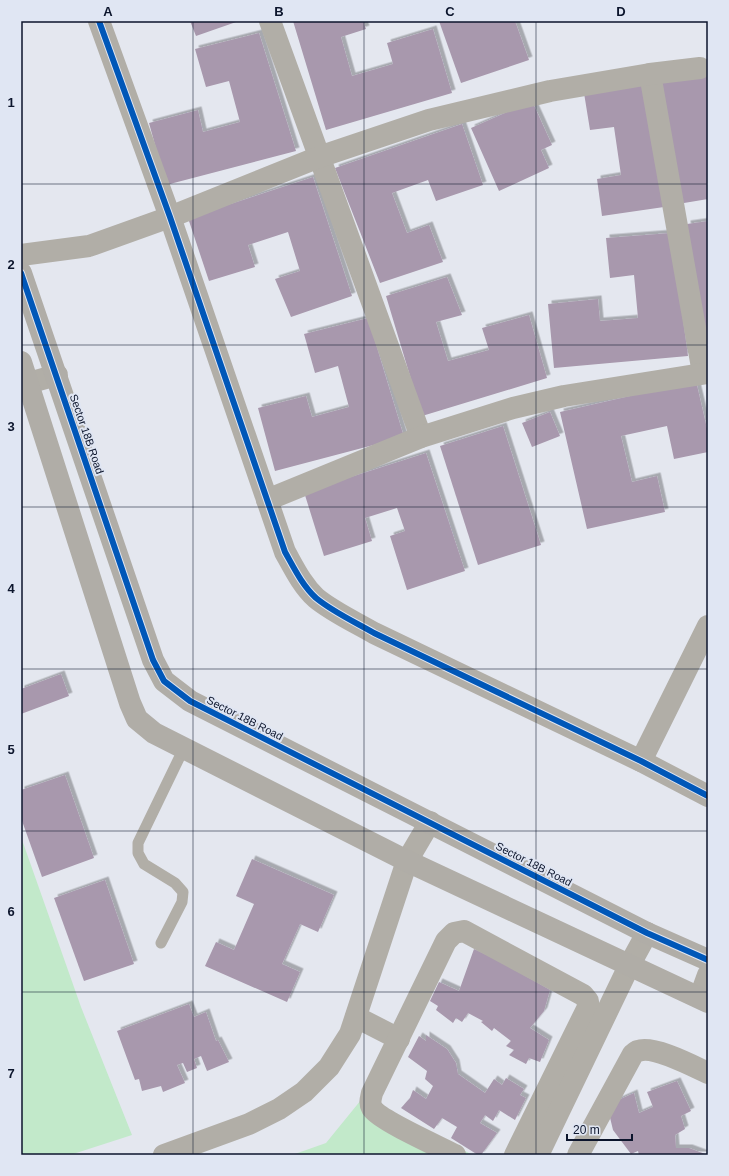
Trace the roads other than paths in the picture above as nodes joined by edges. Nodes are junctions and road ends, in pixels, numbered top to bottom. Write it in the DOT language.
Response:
graph roads {
  1 [pos="99,21"];
  2 [pos="270,21"];
  3 [pos="700,68"];
  4 [pos="650,74"];
  5 [pos="319,157"];
  6 [pos="170,217"];
  7 [pos="21,255"];
  8 [pos="21,273"];
  9 [pos="21,362"];
  10 [pos="706,373"];
  11 [pos="56,375"];
  12 [pos="25,384"];
  13 [pos="421,437"];
  14 [pos="267,500"];
  15 [pos="708,626"];
  16 [pos="184,748"];
  17 [pos="641,761"];
  18 [pos="708,796"];
  19 [pos="430,822"];
  20 [pos="407,862"];
  21 [pos="647,933"];
  22 [pos="161,943"];
  23 [pos="708,960"];
  24 [pos="629,966"];
  25 [pos="708,975"];
  26 [pos="704,1000"];
  27 [pos="356,1017"];
  28 [pos="398,1039"];
  29 [pos="708,1073"];
  30 [pos="164,1155"];
  31 [pos="455,1155"];
  32 [pos="515,1155"];
  33 [pos="538,1155"];
  34 [pos="578,1155"];
  1 -- 6 [label="street"];
  2 -- 5 [label="street"];
  3 -- 4 [label="street"];
  4 -- 5 [label="street"];
  4 -- 10 [label="street"];
  5 -- 6 [label="street"];
  5 -- 13 [label="street"];
  6 -- 7 [label="street"];
  6 -- 14 [label="street"];
  8 -- 11 [label="street, Sector 18B Road"];
  9 -- 12 [label="street"];
  10 -- 13 [label="street"];
  11 -- 12 [label="street"];
  11 -- 19 [label="street, Sector 18B Road"];
  12 -- 16 [label="street"];
  13 -- 14 [label="street"];
  14 -- 17 [label="street"];
  15 -- 17 [label="street"];
  16 -- 20 [label="street"];
  16 -- 22 [label="lane"];
  17 -- 18 [label="street"];
  19 -- 20 [label="street"];
  19 -- 21 [label="street, Sector 18B Road"];
  20 -- 24 [label="street"];
  20 -- 27 [label="street"];
  21 -- 23 [label="street, Sector 18B Road"];
  21 -- 24 [label="street"];
  24 -- 26 [label="street"];
  24 -- 33 [label="street"];
  25 -- 26 [label="street"];
  27 -- 28 [label="street"];
  27 -- 30 [label="street"];
  28 -- 31 [label="street"];
  28 -- 32 [label="street"];
  29 -- 34 [label="street"];
}
